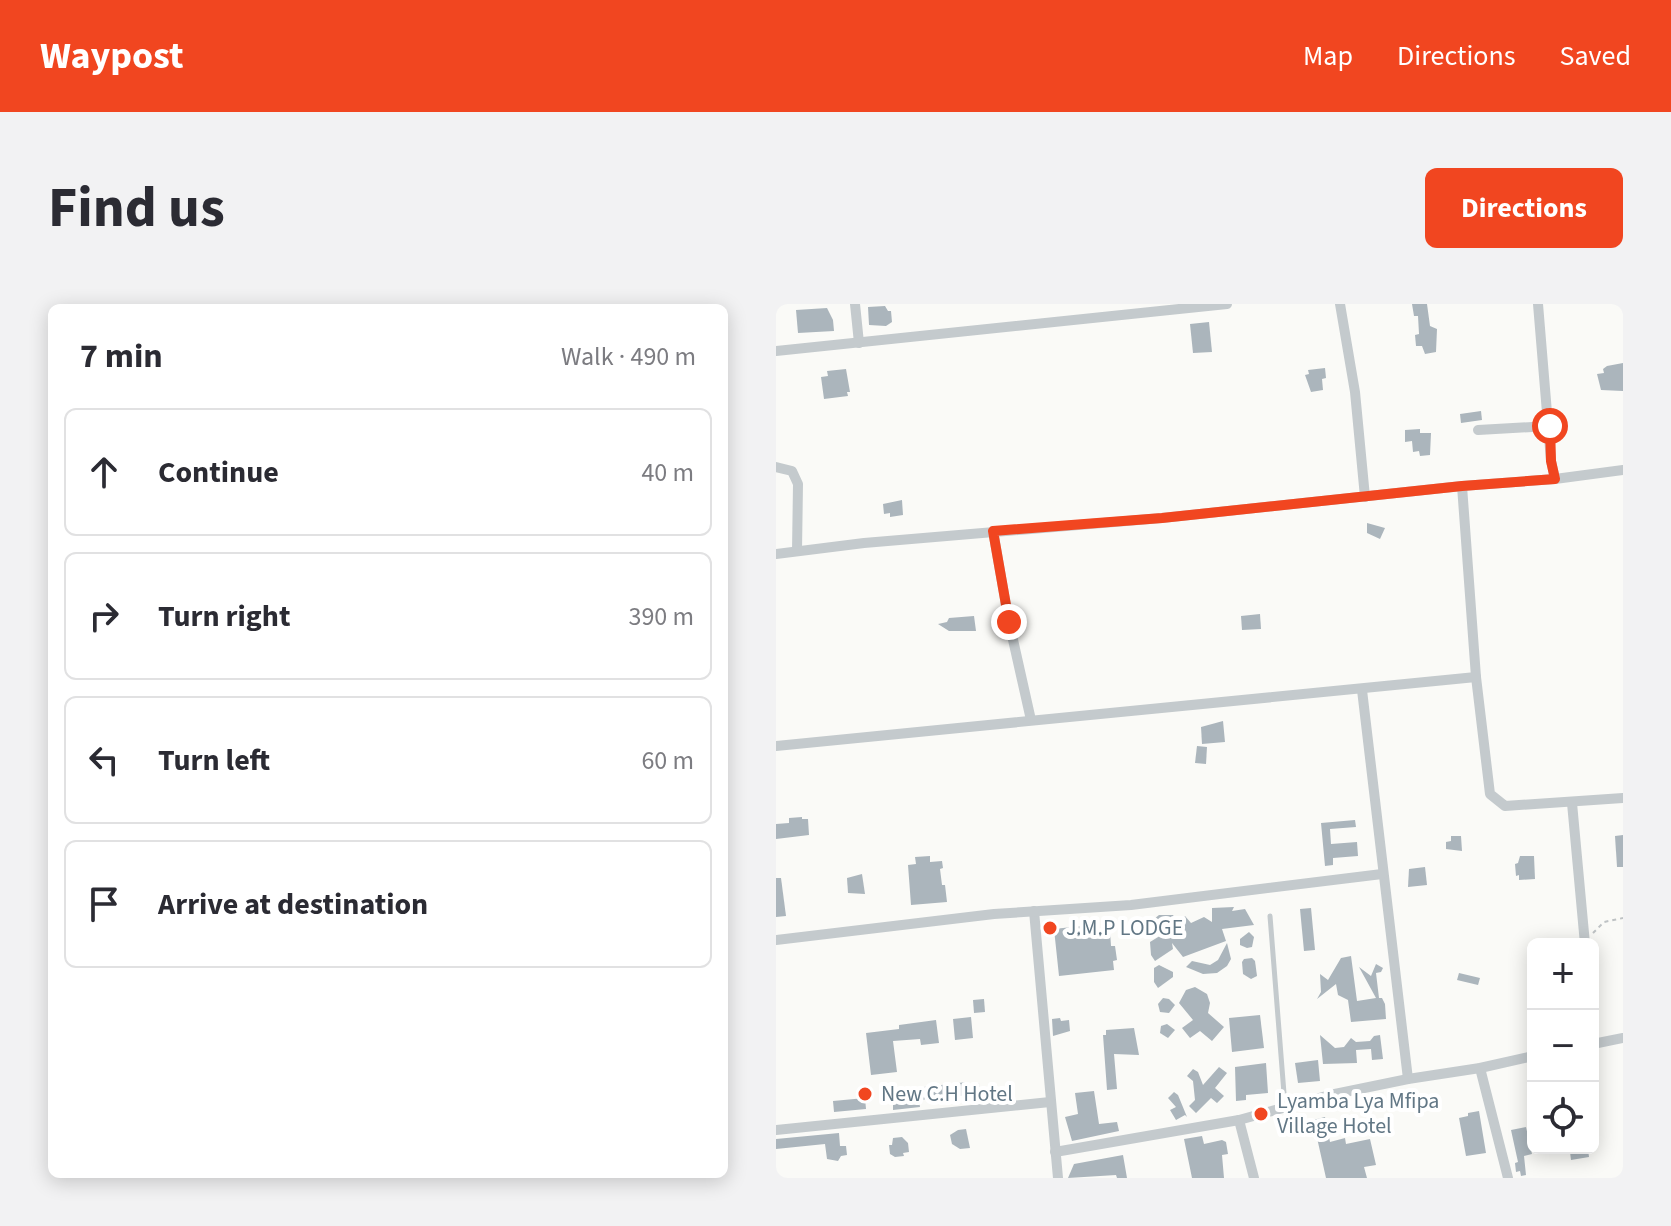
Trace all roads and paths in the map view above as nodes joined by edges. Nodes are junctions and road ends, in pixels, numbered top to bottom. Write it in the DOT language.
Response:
graph roads {
  1 [pos="855,304"];
  2 [pos="1227,304"];
  3 [pos="1340,304"];
  4 [pos="1538,304"];
  5 [pos="859,343"];
  6 [pos="776,351"];
  7 [pos="1550,426"];
  8 [pos="1478,430"];
  9 [pos="776,467"];
  10 [pos="1623,470"];
  11 [pos="1555,479"];
  12 [pos="1462,486"];
  13 [pos="1365,497"];
  14 [pos="993,531"];
  15 [pos="797,551"];
  16 [pos="776,554"];
  17 [pos="1476,677"];
  18 [pos="1362,690"];
  19 [pos="1031,720"];
  20 [pos="776,746"];
  21 [pos="1623,798"];
  22 [pos="1572,803"];
  23 [pos="1382,874"];
  24 [pos="1034,911"];
  25 [pos="1270,916"];
  26 [pos="1623,918"];
  27 [pos="1585,938"];
  28 [pos="1589,938"];
  29 [pos="776,940"];
  30 [pos="1623,1038"];
  31 [pos="1599,1043"];
  32 [pos="1527,1057"];
  33 [pos="1480,1068"];
  34 [pos="1408,1079"];
  35 [pos="1050,1102"];
  36 [pos="1285,1106"];
  37 [pos="1239,1120"];
  38 [pos="776,1130"];
  39 [pos="1055,1152"];
  40 [pos="1058,1178"];
  41 [pos="1254,1178"];
  42 [pos="1508,1178"];
  1 -- 5 [label="street"];
  2 -- 5 [label="street"];
  3 -- 13 [label="street"];
  4 -- 7 [label="street"];
  5 -- 6 [label="street"];
  7 -- 8 [label="street"];
  7 -- 11 [label="street"];
  9 -- 15 [label="street"];
  10 -- 11 [label="street"];
  11 -- 12 [label="street"];
  12 -- 13 [label="street"];
  12 -- 17 [label="street"];
  13 -- 14 [label="street"];
  14 -- 15 [label="street"];
  14 -- 19 [label="street"];
  15 -- 16 [label="street"];
  17 -- 18 [label="street"];
  17 -- 22 [label="street"];
  18 -- 19 [label="street"];
  18 -- 23 [label="street"];
  19 -- 20 [label="street"];
  21 -- 22 [label="street"];
  22 -- 27 [label="street"];
  23 -- 24 [label="street"];
  23 -- 34 [label="street"];
  24 -- 29 [label="street"];
  24 -- 35 [label="street"];
  25 -- 36 [label="lane"];
  26 -- 28 [label="path"];
  30 -- 31 [label="street"];
  32 -- 33 [label="street"];
  33 -- 34 [label="street"];
  33 -- 42 [label="street"];
  34 -- 36 [label="street"];
  35 -- 38 [label="street"];
  35 -- 39 [label="street"];
  36 -- 37 [label="street"];
  37 -- 39 [label="street"];
  37 -- 41 [label="street"];
  39 -- 40 [label="street"];
}
